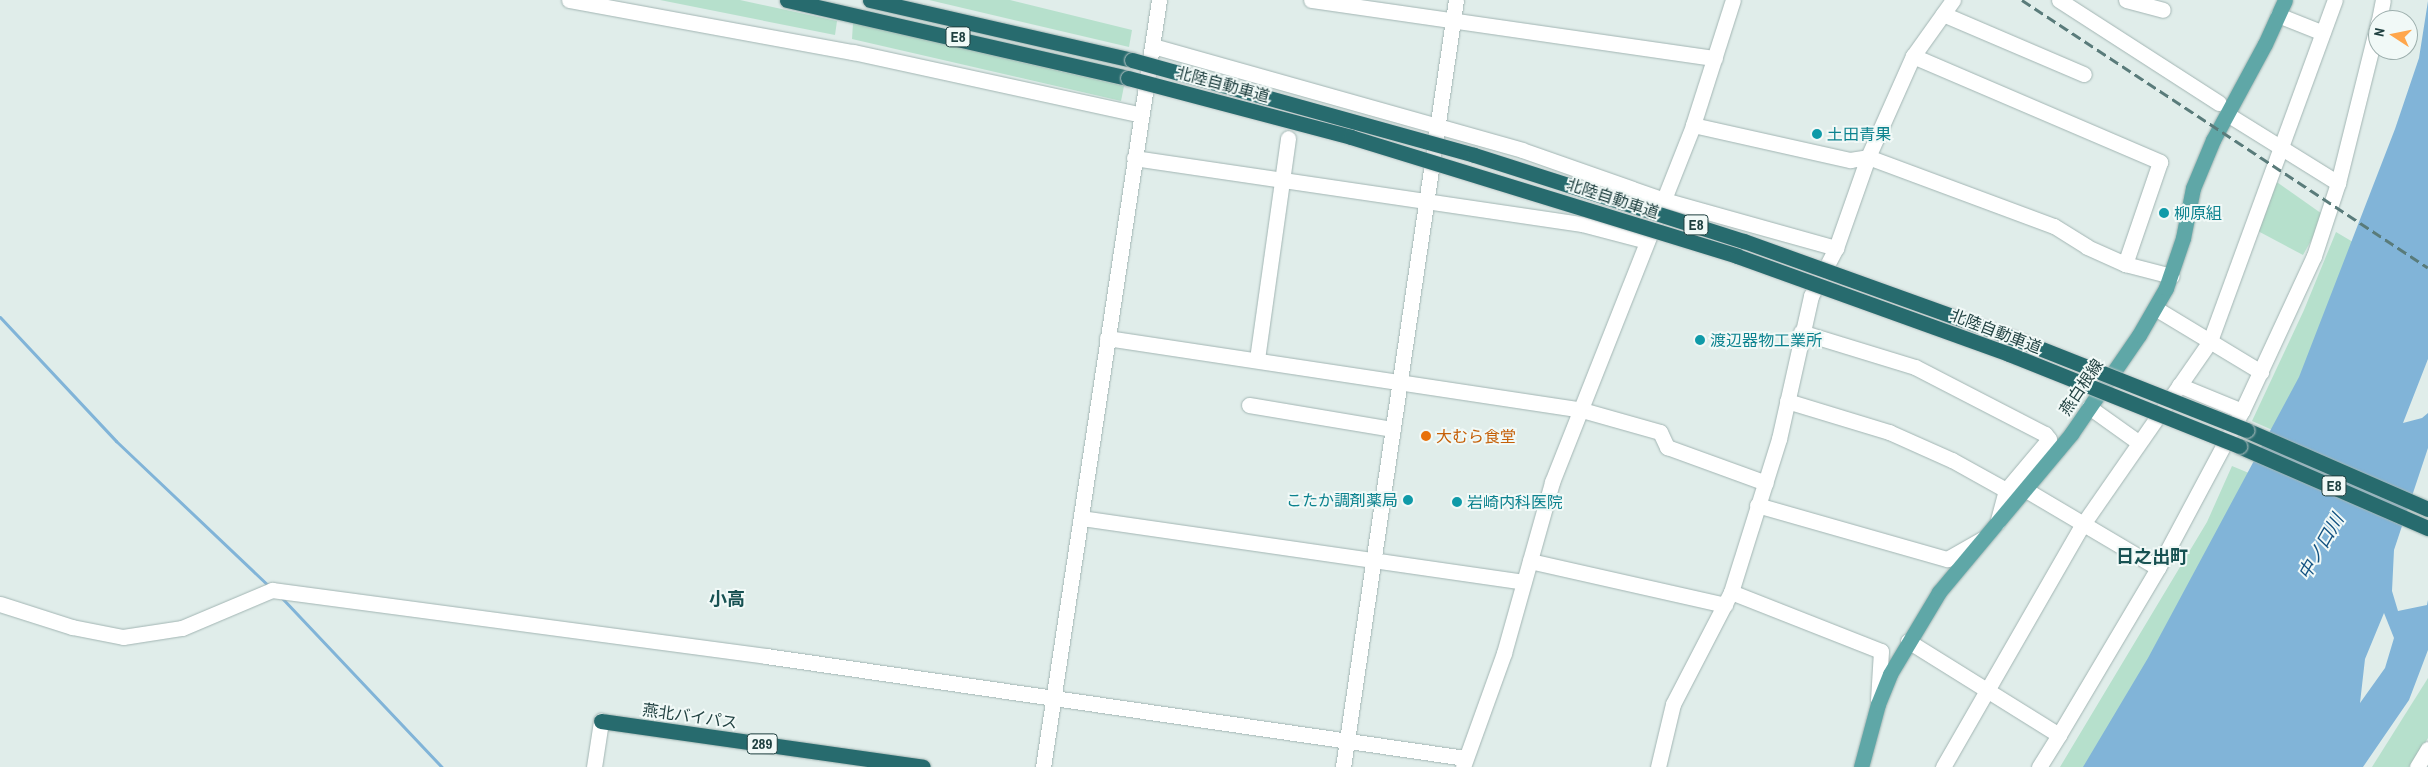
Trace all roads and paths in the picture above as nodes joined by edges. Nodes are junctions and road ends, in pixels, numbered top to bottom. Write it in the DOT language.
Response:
graph roads {
  1 [pos="568,0"];
  2 [pos="787,0"];
  3 [pos="870,0"];
  4 [pos="1159,0"];
  5 [pos="1311,0"];
  6 [pos="1456,0"];
  7 [pos="1733,0"];
  8 [pos="1953,0"];
  9 [pos="2059,0"];
  10 [pos="2126,0"];
  11 [pos="2285,0"];
  12 [pos="2335,0"];
  13 [pos="2164,10"];
  14 [pos="1943,14"];
  15 [pos="2278,15"];
  16 [pos="1453,21"];
  17 [pos="2323,33"];
  18 [pos="1153,46"];
  19 [pos="1913,56"];
  20 [pos="1715,58"];
  21 [pos="2368,60"];
  22 [pos="2084,74"];
  23 [pos="2223,108"];
  24 [pos="1141,115"];
  25 [pos="1435,125"];
  26 [pos="1692,125"];
  27 [pos="1288,138"];
  28 [pos="2281,148"];
  29 [pos="1868,157"];
  30 [pos="1134,158"];
  31 [pos="1283,179"];
  32 [pos="2338,183"];
  33 [pos="1664,200"];
  34 [pos="1426,201"];
  35 [pos="1647,241"];
  36 [pos="1836,248"];
  37 [pos="2124,264"];
  38 [pos="2171,276"];
  39 [pos="2155,308"];
  40 [pos="1801,332"];
  41 [pos="1107,338"];
  42 [pos="2210,341"];
  43 [pos="1257,360"];
  44 [pos="2261,372"];
  45 [pos="1400,382"];
  46 [pos="2179,385"];
  47 [pos="1787,400"];
  48 [pos="1249,405"];
  49 [pos="2089,407"];
  50 [pos="1582,410"];
  51 [pos="2242,411"];
  52 [pos="1393,429"];
  53 [pos="2138,442"];
  54 [pos="1766,483"];
  55 [pos="2006,490"];
  56 [pos="2026,490"];
  57 [pos="1757,505"];
  58 [pos="2428,509"];
  59 [pos="1081,518"];
  60 [pos="1996,523"];
  61 [pos="2083,524"];
  62 [pos="2428,528"];
  63 [pos="1982,539"];
  64 [pos="1373,560"];
  65 [pos="1530,561"];
  66 [pos="2158,568"];
  67 [pos="1523,582"];
  68 [pos="1728,599"];
  69 [pos="0,604"];
  70 [pos="1908,641"];
  71 [pos="1986,690"];
  72 [pos="1054,698"];
  73 [pos="1878,704"];
  74 [pos="601,721"];
  75 [pos="2060,735"];
  76 [pos="1347,739"];
  77 [pos="2428,749"];
  78 [pos="1464,763"];
  79 [pos="594,767"];
  80 [pos="923,767"];
  81 [pos="1043,767"];
  82 [pos="1343,767"];
  83 [pos="1658,767"];
  84 [pos="1861,767"];
  85 [pos="1943,767"];
  86 [pos="2039,767"];
  87 [pos="2417,767"];
  1 -- 24 [label="street"];
  2 -- 62 [label="highway, 北陸自動車道 / E8, bridge"];
  3 -- 58 [label="highway, 北陸自動車道 / E8, bridge"];
  4 -- 18 [label="street"];
  5 -- 16 [label="street"];
  6 -- 16 [label="street"];
  7 -- 20 [label="street"];
  8 -- 14 [label="street"];
  9 -- 23 [label="street"];
  10 -- 13 [label="street"];
  11 -- 15 [label="main road, 燕白根線"];
  12 -- 17 [label="street"];
  14 -- 19 [label="street"];
  14 -- 22 [label="street"];
  15 -- 17 [label="street"];
  15 -- 23 [label="main road, 燕白根線"];
  16 -- 20 [label="street"];
  16 -- 25 [label="street"];
  17 -- 28 [label="street"];
  18 -- 24 [label="street"];
  18 -- 25 [label="street"];
  19 -- 29 [label="street"];
  19 -- 37 [label="street"];
  20 -- 26 [label="street"];
  21 -- 32 [label="street"];
  23 -- 28 [label="street"];
  23 -- 38 [label="main road, 燕白根線"];
  24 -- 30 [label="street"];
  25 -- 33 [label="street"];
  25 -- 34 [label="street"];
  26 -- 29 [label="street"];
  26 -- 33 [label="street"];
  27 -- 31 [label="street"];
  28 -- 32 [label="street"];
  28 -- 42 [label="street"];
  29 -- 36 [label="street"];
  29 -- 37 [label="street"];
  30 -- 31 [label="street"];
  30 -- 41 [label="street"];
  31 -- 34 [label="street"];
  31 -- 43 [label="street"];
  32 -- 44 [label="street"];
  33 -- 35 [label="street"];
  33 -- 36 [label="street"];
  34 -- 35 [label="street"];
  34 -- 45 [label="street"];
  35 -- 50 [label="street"];
  36 -- 40 [label="street"];
  37 -- 38 [label="street"];
  38 -- 39 [label="main road, 燕白根線"];
  39 -- 42 [label="street"];
  39 -- 49 [label="main road, 燕白根線"];
  40 -- 47 [label="street"];
  40 -- 55 [label="street"];
  41 -- 43 [label="street"];
  41 -- 59 [label="street"];
  42 -- 44 [label="street"];
  42 -- 46 [label="street"];
  43 -- 45 [label="street"];
  44 -- 51 [label="street"];
  45 -- 50 [label="street"];
  45 -- 52 [label="street"];
  46 -- 51 [label="street"];
  46 -- 53 [label="street"];
  47 -- 54 [label="street"];
  47 -- 55 [label="street"];
  48 -- 52 [label="street"];
  49 -- 53 [label="street"];
  49 -- 56 [label="main road, 燕白根線"];
  50 -- 54 [label="street"];
  50 -- 65 [label="street"];
  51 -- 66 [label="street"];
  52 -- 64 [label="street"];
  53 -- 61 [label="street"];
  54 -- 57 [label="street"];
  55 -- 60 [label="street"];
  56 -- 60 [label="main road, 燕白根線"];
  56 -- 61 [label="street"];
  57 -- 63 [label="street"];
  57 -- 68 [label="street"];
  59 -- 64 [label="street"];
  59 -- 72 [label="street"];
  60 -- 63 [label="main road, 燕白根線"];
  61 -- 66 [label="street"];
  61 -- 71 [label="street"];
  63 -- 70 [label="main road, 燕白根線"];
  64 -- 67 [label="street"];
  64 -- 76 [label="street"];
  65 -- 67 [label="street"];
  65 -- 68 [label="street"];
  66 -- 75 [label="street"];
  67 -- 78 [label="street"];
  68 -- 73 [label="street"];
  68 -- 83 [label="street"];
  69 -- 72 [label="street"];
  70 -- 71 [label="street"];
  70 -- 73 [label="main road, 燕白根線"];
  71 -- 75 [label="street"];
  71 -- 85 [label="street"];
  72 -- 76 [label="street"];
  72 -- 81 [label="street"];
  73 -- 84 [label="main road, 燕白根線"];
  74 -- 79 [label="street"];
  74 -- 80 [label="highway, 燕北バイパス / 289"];
  75 -- 86 [label="street"];
  76 -- 78 [label="street"];
  76 -- 82 [label="street"];
  77 -- 87 [label="street"];
}
